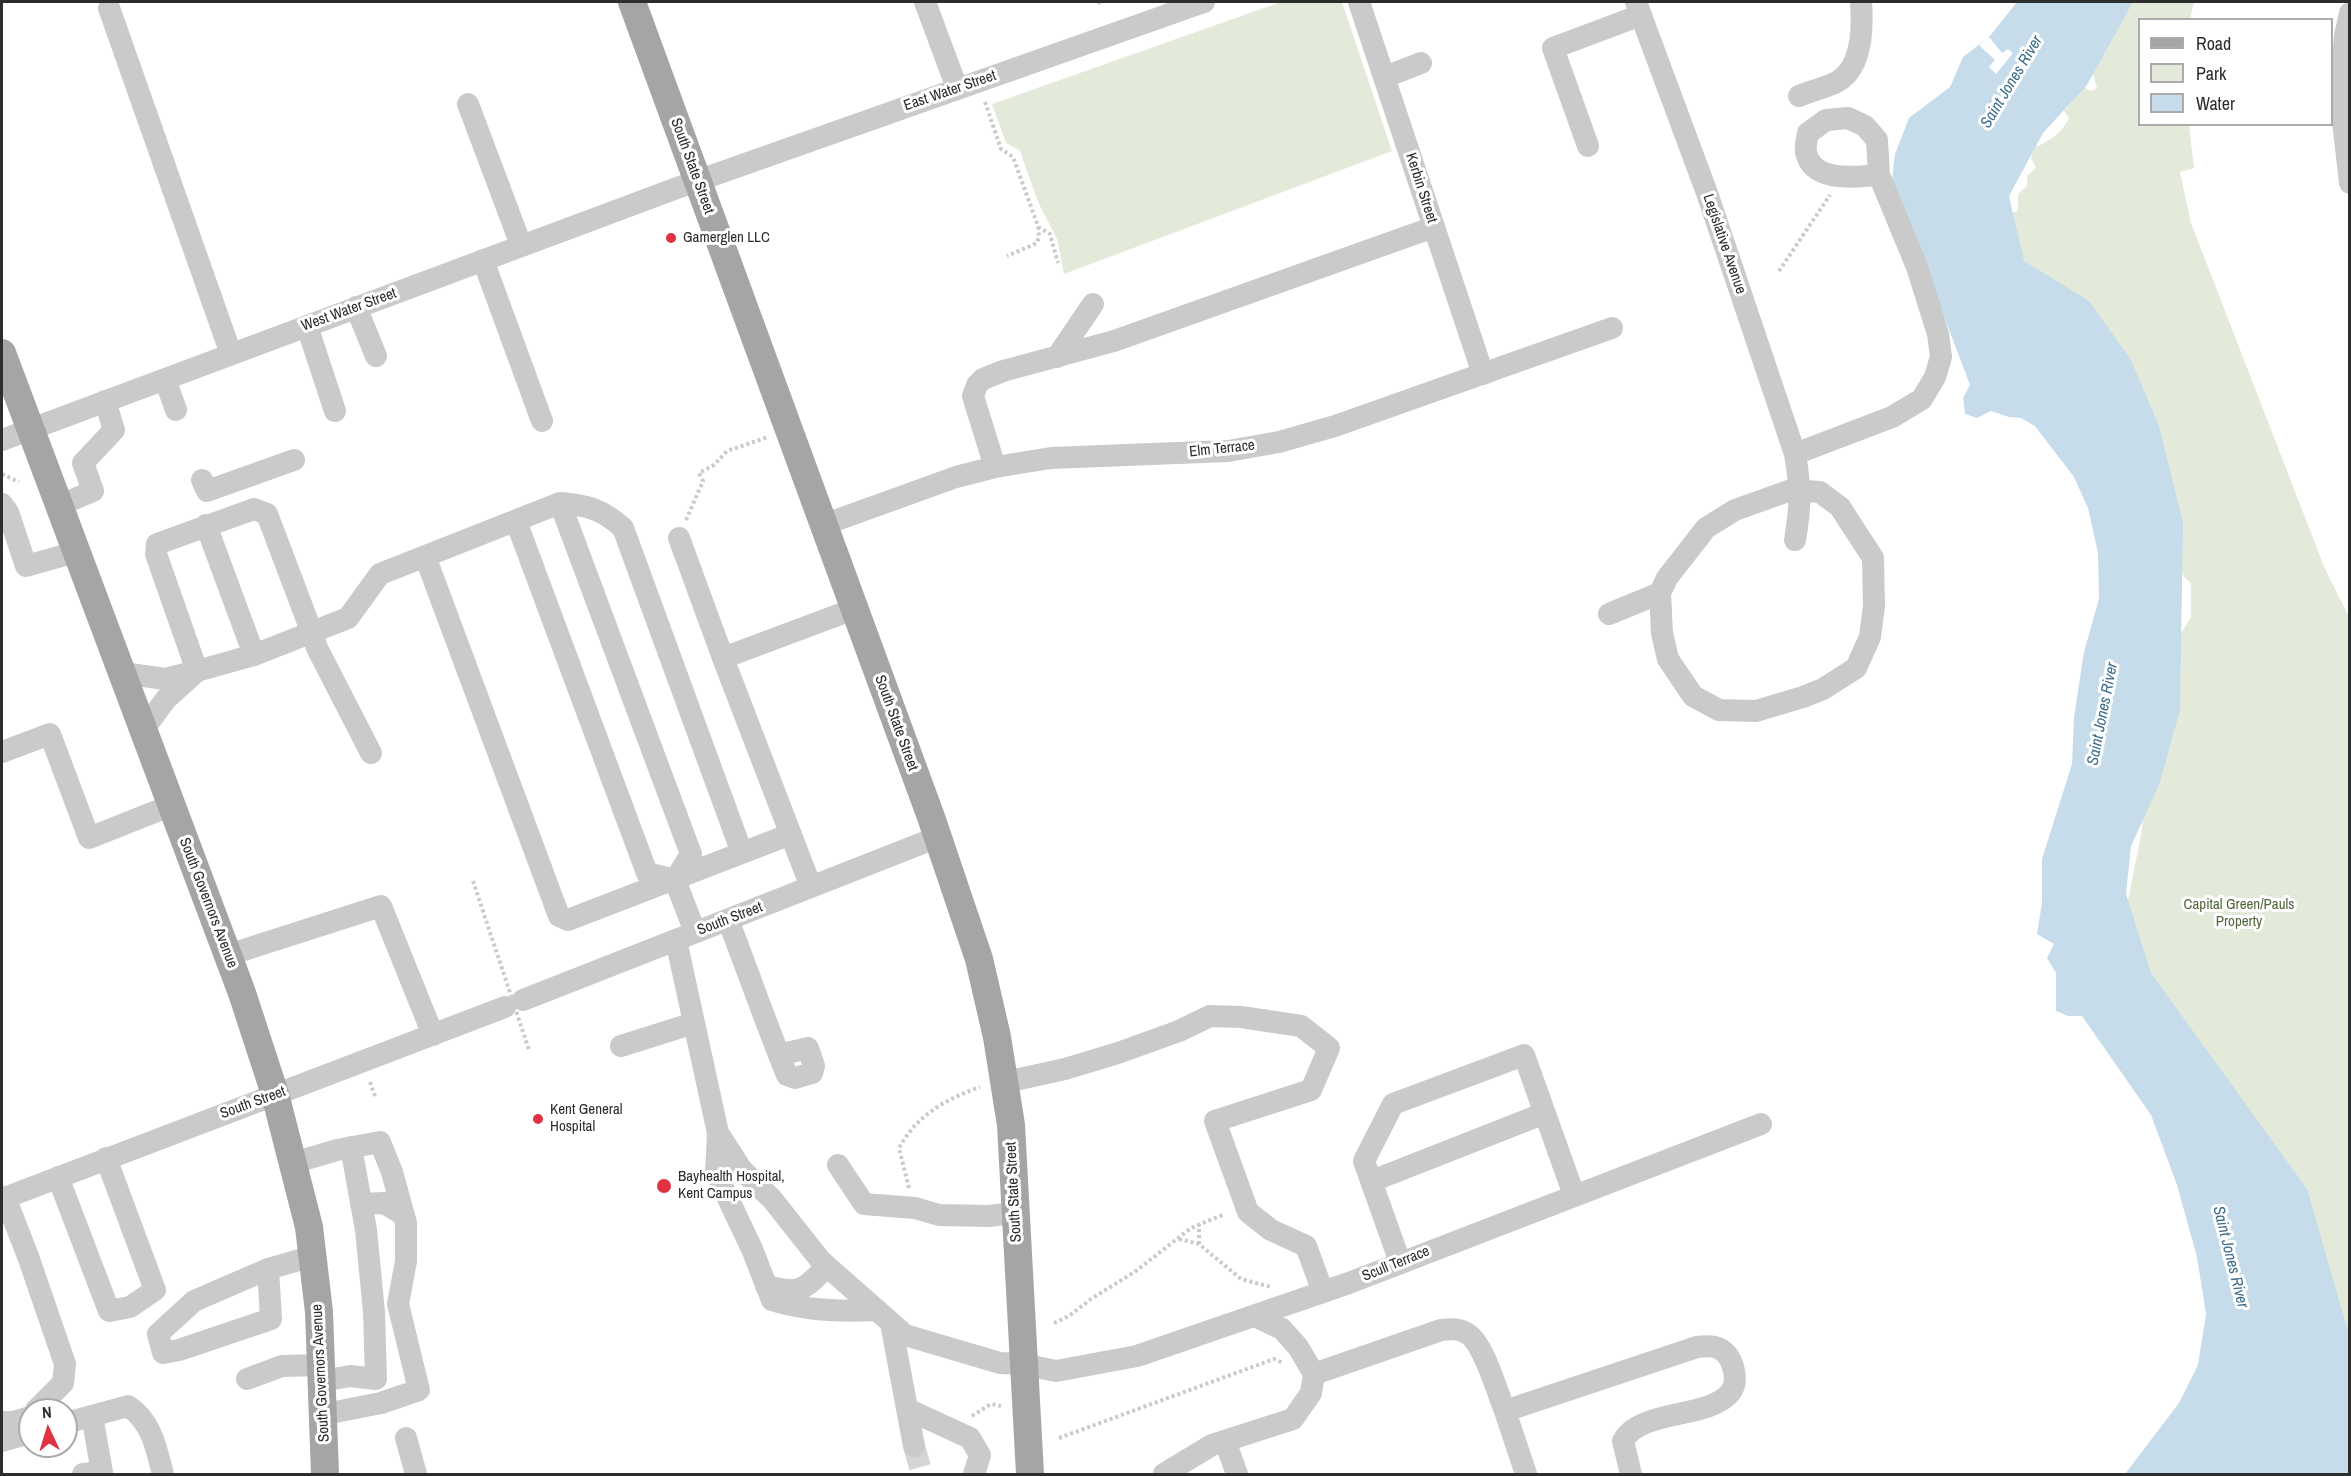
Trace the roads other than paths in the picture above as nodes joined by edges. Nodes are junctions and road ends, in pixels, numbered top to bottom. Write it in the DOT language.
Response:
graph roads {
  1 [pos="632,2"];
  2 [pos="925,2"];
  3 [pos="1204,2"];
  4 [pos="1359,2"];
  5 [pos="1861,2"];
  6 [pos="1181,5"];
  7 [pos="109,8"];
  8 [pos="1638,8"];
  9 [pos="2349,13"];
  10 [pos="1421,63"];
  11 [pos="1385,77"];
  12 [pos="957,88"];
  13 [pos="2345,95"];
  14 [pos="1799,96"];
  15 [pos="468,104"];
  16 [pos="1587,146"];
  17 [pos="1879,175"];
  18 [pos="697,180"];
  19 [pos="2349,183"];
  20 [pos="1434,227"];
  21 [pos="521,246"];
  22 [pos="483,260"];
  23 [pos="1093,304"];
  24 [pos="356,307"];
  25 [pos="307,326"];
  26 [pos="1612,328"];
  27 [pos="2,353"];
  28 [pos="231,354"];
  29 [pos="376,356"];
  30 [pos="1057,357"];
  31 [pos="1483,374"];
  32 [pos="165,379"];
  33 [pos="105,401"];
  34 [pos="176,410"];
  35 [pos="334,411"];
  36 [pos="542,420"];
  37 [pos="29,430"];
  38 [pos="2,440"];
  39 [pos="1795,454"];
  40 [pos="294,460"];
  41 [pos="995,467"];
  42 [pos="202,480"];
  43 [pos="1801,491"];
  44 [pos="561,503"];
  45 [pos="2,504"];
  46 [pos="58,506"];
  47 [pos="516,521"];
  48 [pos="206,525"];
  49 [pos="823,525"];
  50 [pos="683,530"];
  51 [pos="1795,540"];
  52 [pos="76,552"];
  53 [pos="425,556"];
  54 [pos="1660,593"];
  55 [pos="854,609"];
  56 [pos="1609,614"];
  57 [pos="312,633"];
  58 [pos="254,655"];
  59 [pos="723,658"];
  60 [pos="197,671"];
  61 [pos="123,673"];
  62 [pos="144,729"];
  63 [pos="2,752"];
  64 [pos="371,753"];
  65 [pos="172,806"];
  66 [pos="791,834"];
  67 [pos="938,837"];
  68 [pos="742,853"];
  69 [pos="675,879"];
  70 [pos="811,887"];
  71 [pos="728,920"];
  72 [pos="686,936"];
  73 [pos="228,955"];
  74 [pos="694,1023"];
  75 [pos="433,1035"];
  76 [pos="621,1046"];
  77 [pos="779,1055"];
  78 [pos="993,1084"];
  79 [pos="275,1094"];
  80 [pos="1545,1113"];
  81 [pos="1761,1124"];
  82 [pos="718,1133"];
  83 [pos="351,1147"];
  84 [pos="106,1158"];
  85 [pos="293,1163"];
  86 [pos="838,1165"];
  87 [pos="58,1177"];
  88 [pos="1372,1181"];
  89 [pos="1574,1195"];
  90 [pos="3,1198"];
  91 [pos="361,1204"];
  92 [pos="1015,1213"];
  93 [pos="404,1215"];
  94 [pos="313,1256"];
  95 [pos="1400,1262"];
  96 [pos="827,1266"];
  97 [pos="268,1269"];
  98 [pos="766,1286"];
  99 [pos="1323,1292"];
  100 [pos="1255,1316"];
  101 [pos="884,1317"];
  102 [pos="1023,1364"];
  103 [pos="322,1373"];
  104 [pos="1314,1374"];
  105 [pos="247,1379"];
  106 [pos="48,1398"];
  107 [pos="907,1409"];
  108 [pos="1505,1411"];
  109 [pos="325,1414"];
  110 [pos="92,1416"];
  111 [pos="78,1420"];
  112 [pos="18,1421"];
  113 [pos="2,1422"];
  114 [pos="18,1436"];
  115 [pos="406,1438"];
  116 [pos="2,1441"];
  117 [pos="1225,1441"];
  118 [pos="914,1446"];
  119 [pos="83,1474"];
  120 [pos="163,1474"];
  121 [pos="325,1474"];
  122 [pos="416,1474"];
  123 [pos="974,1474"];
  124 [pos="1030,1474"];
  125 [pos="1164,1474"];
  126 [pos="1237,1474"];
  127 [pos="1526,1474"];
  128 [pos="1631,1474"];
  1 -- 18 [label="main road, South State Street"];
  2 -- 12 [label="street"];
  3 -- 6 [label="street, East Water Street"];
  4 -- 11 [label="street, Kerbin Street"];
  5 -- 14 [label="street"];
  6 -- 12 [label="street, East Water Street"];
  7 -- 28 [label="street"];
  8 -- 16 [label="street"];
  8 -- 39 [label="street, Legislative Avenue"];
  9 -- 13 [label="street"];
  10 -- 11 [label="street"];
  11 -- 20 [label="street, Kerbin Street"];
  12 -- 18 [label="street, East Water Street"];
  13 -- 19 [label="street"];
  15 -- 21 [label="street"];
  17 -- 17 [label="street"];
  17 -- 39 [label="street"];
  18 -- 21 [label="street, West Water Street"];
  18 -- 49 [label="main road, South State Street"];
  20 -- 30 [label="street"];
  20 -- 31 [label="street, Kerbin Street"];
  21 -- 22 [label="street, West Water Street"];
  22 -- 24 [label="street, West Water Street"];
  22 -- 36 [label="street"];
  23 -- 30 [label="street"];
  24 -- 25 [label="street, West Water Street"];
  24 -- 29 [label="street"];
  25 -- 28 [label="street, West Water Street"];
  25 -- 35 [label="street"];
  26 -- 31 [label="street, Elm Terrace"];
  27 -- 37 [label="main road, South Governors Avenue"];
  28 -- 32 [label="street, West Water Street"];
  30 -- 41 [label="street"];
  31 -- 41 [label="street, Elm Terrace"];
  32 -- 33 [label="street, West Water Street"];
  32 -- 34 [label="street"];
  33 -- 37 [label="street, West Water Street"];
  33 -- 46 [label="street"];
  37 -- 38 [label="street, West Water Street"];
  37 -- 46 [label="main road, South Governors Avenue"];
  39 -- 43 [label="street, Legislative Avenue"];
  40 -- 42 [label="street"];
  41 -- 49 [label="street, Elm Terrace"];
  43 -- 51 [label="street, Legislative Avenue"];
  43 -- 54 [label="street"];
  43 -- 54 [label="street"];
  44 -- 47 [label="street"];
  44 -- 68 [label="street"];
  44 -- 69 [label="street"];
  45 -- 52 [label="street"];
  46 -- 52 [label="main road, South Governors Avenue"];
  47 -- 53 [label="street"];
  47 -- 69 [label="street"];
  48 -- 57 [label="street"];
  48 -- 58 [label="street"];
  48 -- 60 [label="street"];
  49 -- 55 [label="main road, South State Street"];
  50 -- 59 [label="street"];
  52 -- 61 [label="main road, South Governors Avenue"];
  53 -- 57 [label="street"];
  53 -- 69 [label="street"];
  54 -- 56 [label="street"];
  55 -- 59 [label="street"];
  55 -- 67 [label="main road, South State Street"];
  57 -- 58 [label="street"];
  57 -- 64 [label="street"];
  58 -- 60 [label="street"];
  59 -- 66 [label="street"];
  60 -- 61 [label="street"];
  60 -- 62 [label="street"];
  61 -- 62 [label="main road, South Governors Avenue"];
  62 -- 65 [label="main road, South Governors Avenue"];
  63 -- 65 [label="street"];
  65 -- 73 [label="main road, South Governors Avenue"];
  66 -- 68 [label="street"];
  66 -- 70 [label="street"];
  67 -- 70 [label="street, South Street"];
  67 -- 78 [label="main road, South State Street"];
  68 -- 69 [label="street"];
  69 -- 72 [label="street"];
  70 -- 71 [label="street, South Street"];
  71 -- 72 [label="street, South Street"];
  71 -- 77 [label="street"];
  72 -- 74 [label="street"];
  72 -- 75 [label="street, South Street"];
  73 -- 75 [label="street"];
  73 -- 79 [label="main road, South Governors Avenue"];
  74 -- 76 [label="street"];
  74 -- 82 [label="street"];
  75 -- 79 [label="street, South Street"];
  78 -- 92 [label="main road, South State Street"];
  78 -- 99 [label="street"];
  79 -- 84 [label="street, South Street"];
  79 -- 85 [label="main road, South Governors Avenue"];
  80 -- 88 [label="street"];
  80 -- 88 [label="street"];
  80 -- 89 [label="street"];
  81 -- 89 [label="street, Scull Terrace"];
  82 -- 96 [label="street, Scull Terrace"];
  82 -- 98 [label="street"];
  83 -- 85 [label="street"];
  83 -- 91 [label="street"];
  83 -- 93 [label="street"];
  84 -- 87 [label="street, South Street"];
  84 -- 87 [label="street"];
  85 -- 94 [label="main road, South Governors Avenue"];
  86 -- 92 [label="street"];
  87 -- 90 [label="street, South Street"];
  88 -- 95 [label="street"];
  89 -- 95 [label="street, Scull Terrace"];
  90 -- 106 [label="street"];
  91 -- 93 [label="street"];
  91 -- 103 [label="street"];
  92 -- 102 [label="main road, South State Street"];
  93 -- 109 [label="street"];
  94 -- 97 [label="street"];
  94 -- 103 [label="main road, South Governors Avenue"];
  95 -- 99 [label="street, Scull Terrace"];
  96 -- 98 [label="street"];
  96 -- 101 [label="street, Scull Terrace"];
  97 -- 97 [label="street"];
  98 -- 101 [label="street"];
  99 -- 100 [label="street, Scull Terrace"];
  100 -- 102 [label="street, Scull Terrace"];
  100 -- 104 [label="street"];
  101 -- 102 [label="street, Scull Terrace"];
  101 -- 107 [label="street"];
  102 -- 124 [label="main road, South State Street"];
  103 -- 105 [label="street"];
  103 -- 109 [label="main road, South Governors Avenue"];
  104 -- 108 [label="street"];
  104 -- 117 [label="street"];
  107 -- 118 [label="street"];
  107 -- 123 [label="street"];
  108 -- 127 [label="street"];
  108 -- 128 [label="street"];
  109 -- 121 [label="main road, South Governors Avenue"];
  110 -- 111 [label="street"];
  110 -- 119 [label="street"];
  110 -- 120 [label="street"];
  112 -- 113 [label="street"];
  114 -- 116 [label="street"];
  115 -- 122 [label="street"];
  117 -- 125 [label="street"];
  117 -- 126 [label="street"];
}
